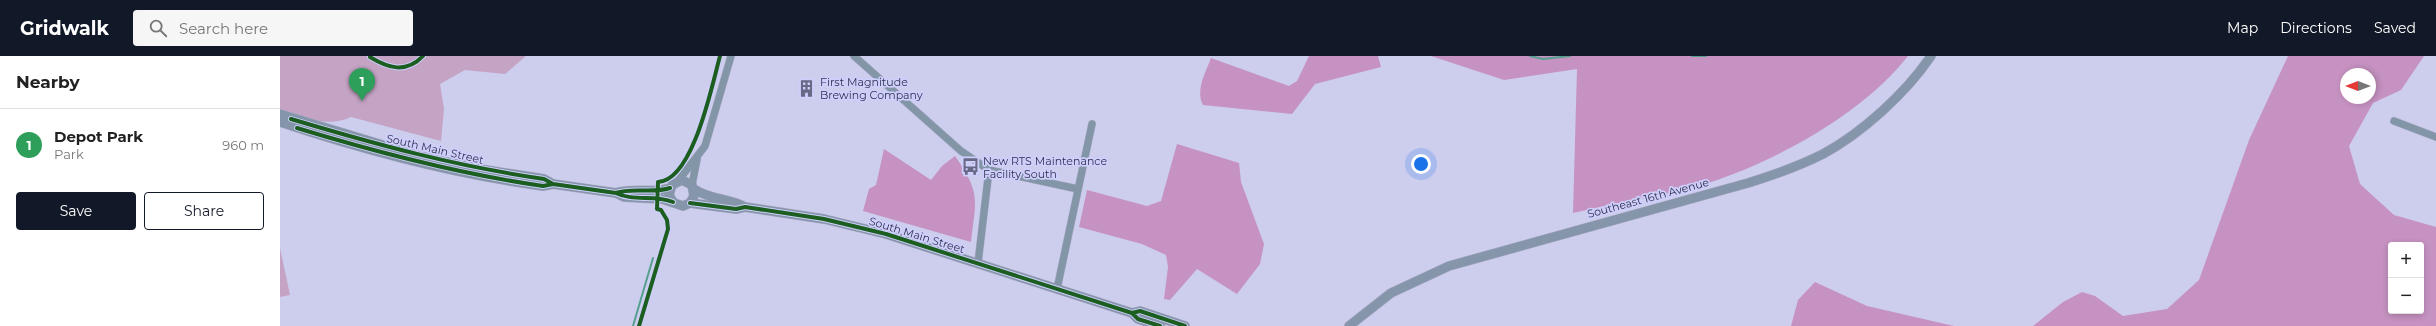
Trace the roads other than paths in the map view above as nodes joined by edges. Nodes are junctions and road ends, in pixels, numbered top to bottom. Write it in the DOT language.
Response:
graph roads {
  1 [pos="731,56"];
  2 [pos="854,56"];
  3 [pos="1932,56"];
  4 [pos="280,114"];
  5 [pos="2394,121"];
  6 [pos="280,122"];
  7 [pos="1092,124"];
  8 [pos="2436,137"];
  9 [pos="697,159"];
  10 [pos="989,170"];
  11 [pos="678,181"];
  12 [pos="553,184"];
  13 [pos="693,187"];
  14 [pos="670,188"];
  15 [pos="1078,190"];
  16 [pos="616,193"];
  17 [pos="673,202"];
  18 [pos="690,203"];
  19 [pos="745,207"];
  20 [pos="978,263"];
  21 [pos="1057,289"];
  22 [pos="1132,313"];
  23 [pos="1160,326"];
  24 [pos="1185,326"];
  25 [pos="1349,326"];
  1 -- 9 [label="street"];
  2 -- 10 [label="street"];
  3 -- 25 [label="main road, Southeast 16th Avenue"];
  4 -- 12 [label="main road, South Main Street"];
  5 -- 8 [label="street"];
  6 -- 12 [label="main road, South Main Street"];
  7 -- 15 [label="street"];
  9 -- 11 [label="street"];
  9 -- 13 [label="street"];
  10 -- 15 [label="street"];
  10 -- 20 [label="street"];
  11 -- 13 [label="main road"];
  11 -- 14 [label="main road"];
  12 -- 16 [label="main road, South Main Street"];
  13 -- 18 [label="main road"];
  13 -- 19 [label="main road, South Main Street"];
  14 -- 16 [label="main road, South Main Street"];
  14 -- 17 [label="main road"];
  15 -- 21 [label="street"];
  16 -- 17 [label="main road, South Main Street"];
  17 -- 18 [label="main road"];
  18 -- 19 [label="main road, South Main Street"];
  19 -- 20 [label="main road, South Main Street"];
  20 -- 21 [label="main road, South Main Street"];
  21 -- 22 [label="main road, South Main Street"];
  22 -- 23 [label="main road, South Main Street"];
  22 -- 24 [label="main road, South Main Street"];
}
